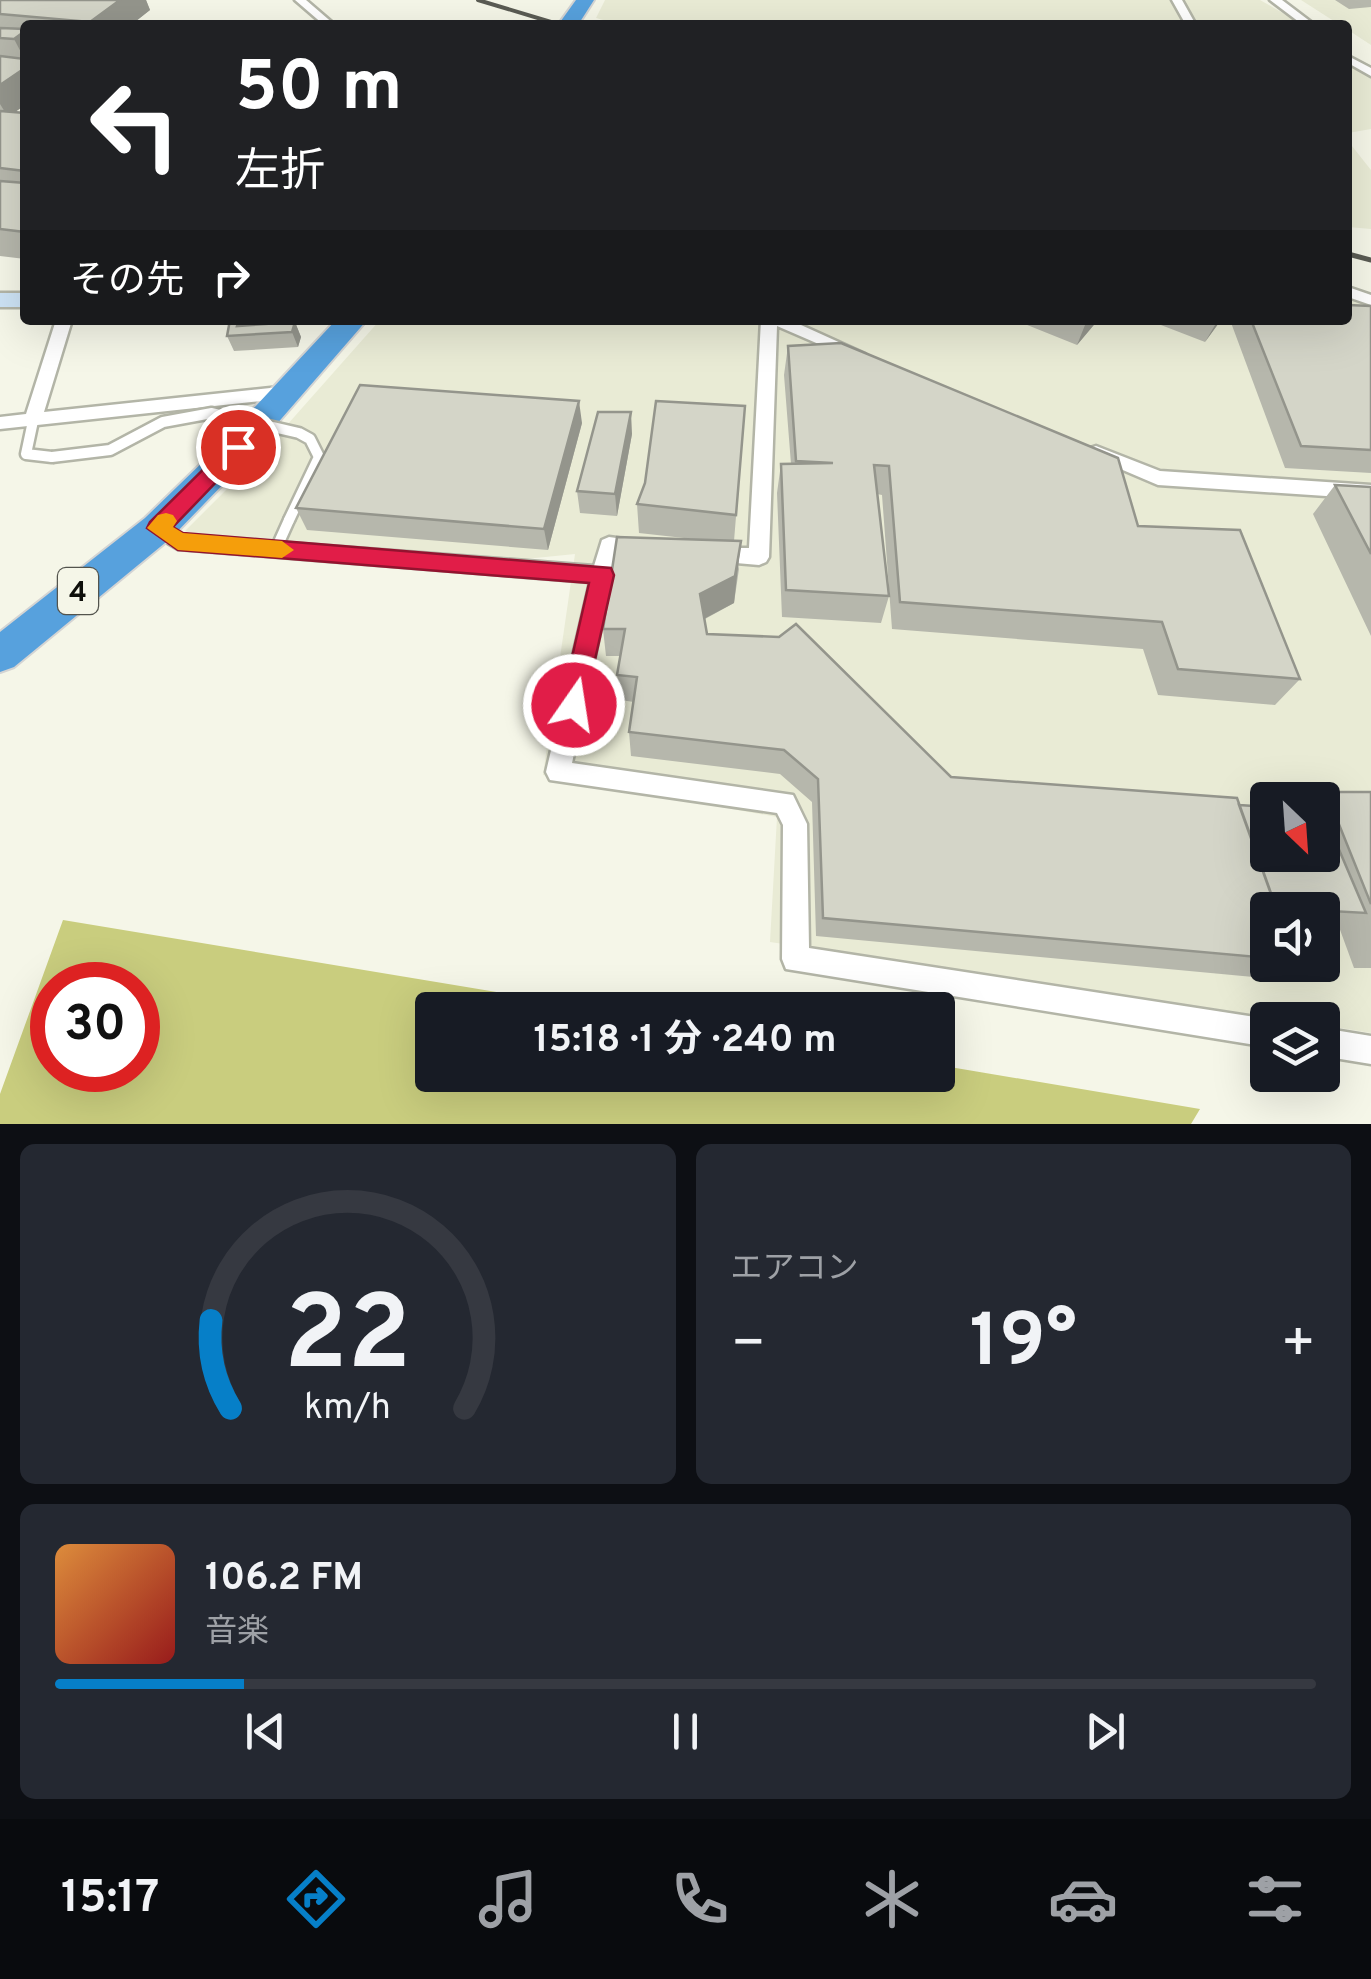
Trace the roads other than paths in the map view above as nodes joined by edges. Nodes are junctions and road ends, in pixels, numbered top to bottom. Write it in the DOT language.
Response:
graph roads {
  1 [pos="300,0"];
  2 [pos="1275,0"];
  3 [pos="324,20"];
  4 [pos="1303,20"];
  5 [pos="62,325"];
  6 [pos="348,325"];
  7 [pos="772,325"];
  8 [pos="784,325"];
  9 [pos="867,358"];
  10 [pos="289,392"];
  11 [pos="32,421"];
  12 [pos="0,423"];
  13 [pos="1085,448"];
  14 [pos="1371,492"];
  15 [pos="158,528"];
  16 [pos="276,549"];
  17 [pos="602,575"];
  18 [pos="0,655"];
  19 [pos="1250,1031"];
  20 [pos="1340,1045"];
  21 [pos="1371,1050"];
  1 -- 3 [label="street"];
  2 -- 4 [label="street"];
  5 -- 11 [label="street"];
  6 -- 10 [label="highway, 4"];
  7 -- 17 [label="street"];
  8 -- 9 [label="street"];
  10 -- 11 [label="street"];
  10 -- 15 [label="highway, 4"];
  11 -- 12 [label="street"];
  11 -- 16 [label="lane, bridge"];
  13 -- 14 [label="street"];
  15 -- 16 [label="street"];
  15 -- 18 [label="highway, 4"];
  16 -- 17 [label="street"];
  17 -- 19 [label="street"];
  20 -- 21 [label="street"];
}
